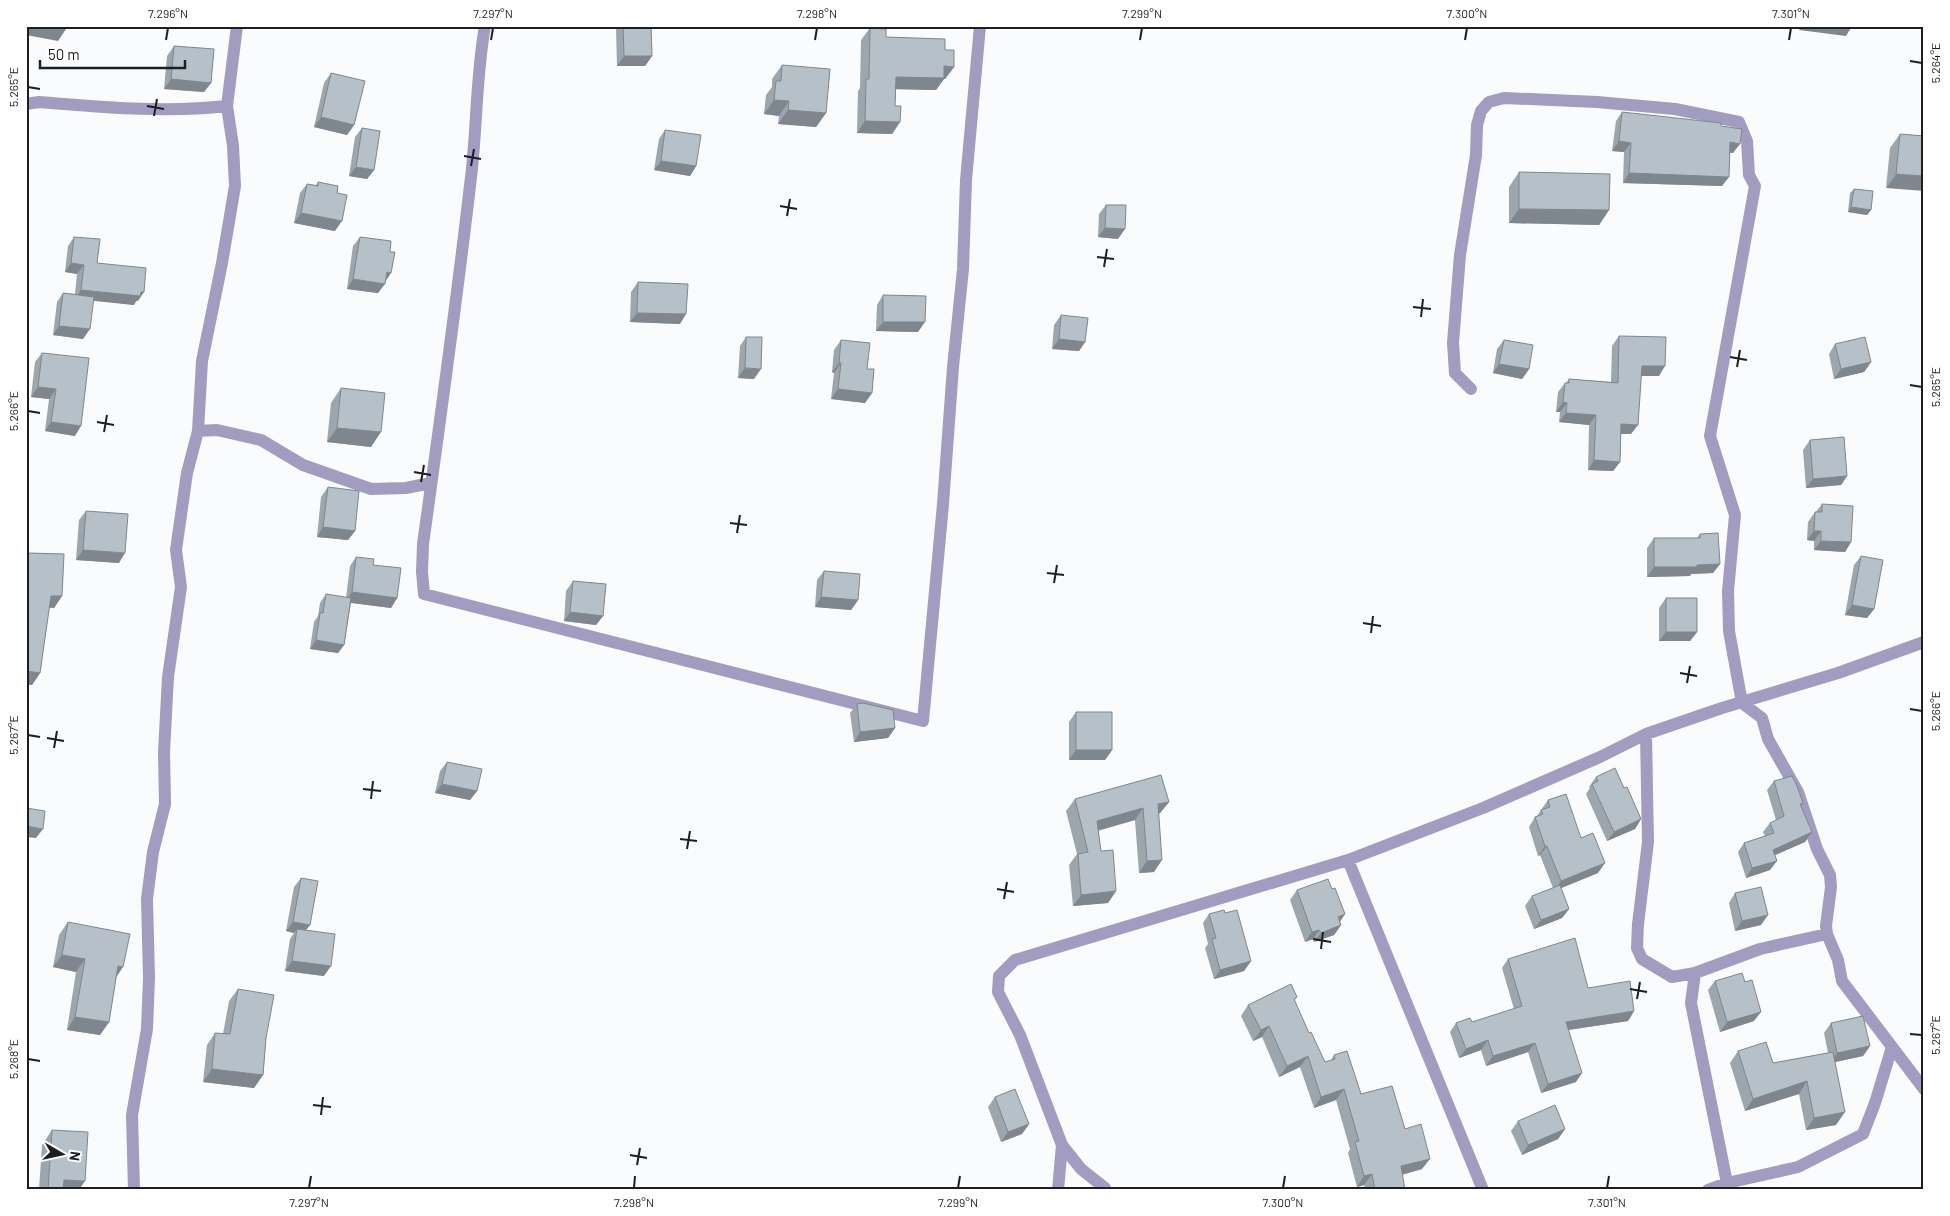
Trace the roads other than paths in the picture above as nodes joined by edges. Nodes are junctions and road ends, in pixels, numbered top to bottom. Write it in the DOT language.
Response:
graph roads {
  1 [pos="236,26"];
  2 [pos="485,26"];
  3 [pos="980,26"];
  4 [pos="26,104"];
  5 [pos="227,106"];
  6 [pos="1471,389"];
  7 [pos="198,431"];
  8 [pos="431,483"];
  9 [pos="1924,642"];
  10 [pos="1742,703"];
  11 [pos="1646,734"];
  12 [pos="1348,860"];
  13 [pos="1827,934"];
  14 [pos="1694,973"];
  15 [pos="1892,1047"];
  16 [pos="1924,1090"];
  17 [pos="1062,1145"];
  18 [pos="1727,1183"];
  19 [pos="1105,1188"];
  20 [pos="134,1190"];
  21 [pos="1058,1190"];
  22 [pos="1483,1190"];
  23 [pos="1708,1190"];
  1 -- 5 [label="street"];
  2 -- 8 [label="street"];
  3 -- 8 [label="street"];
  4 -- 5 [label="street"];
  5 -- 7 [label="street"];
  6 -- 10 [label="street"];
  7 -- 8 [label="street"];
  7 -- 20 [label="street"];
  9 -- 10 [label="street"];
  10 -- 11 [label="street"];
  10 -- 13 [label="street"];
  11 -- 12 [label="street"];
  11 -- 14 [label="street"];
  12 -- 17 [label="street"];
  12 -- 22 [label="street"];
  13 -- 14 [label="street"];
  13 -- 15 [label="street"];
  14 -- 18 [label="street"];
  15 -- 16 [label="street"];
  15 -- 18 [label="street"];
  17 -- 19 [label="street"];
  17 -- 21 [label="street"];
  18 -- 23 [label="street"];
}
